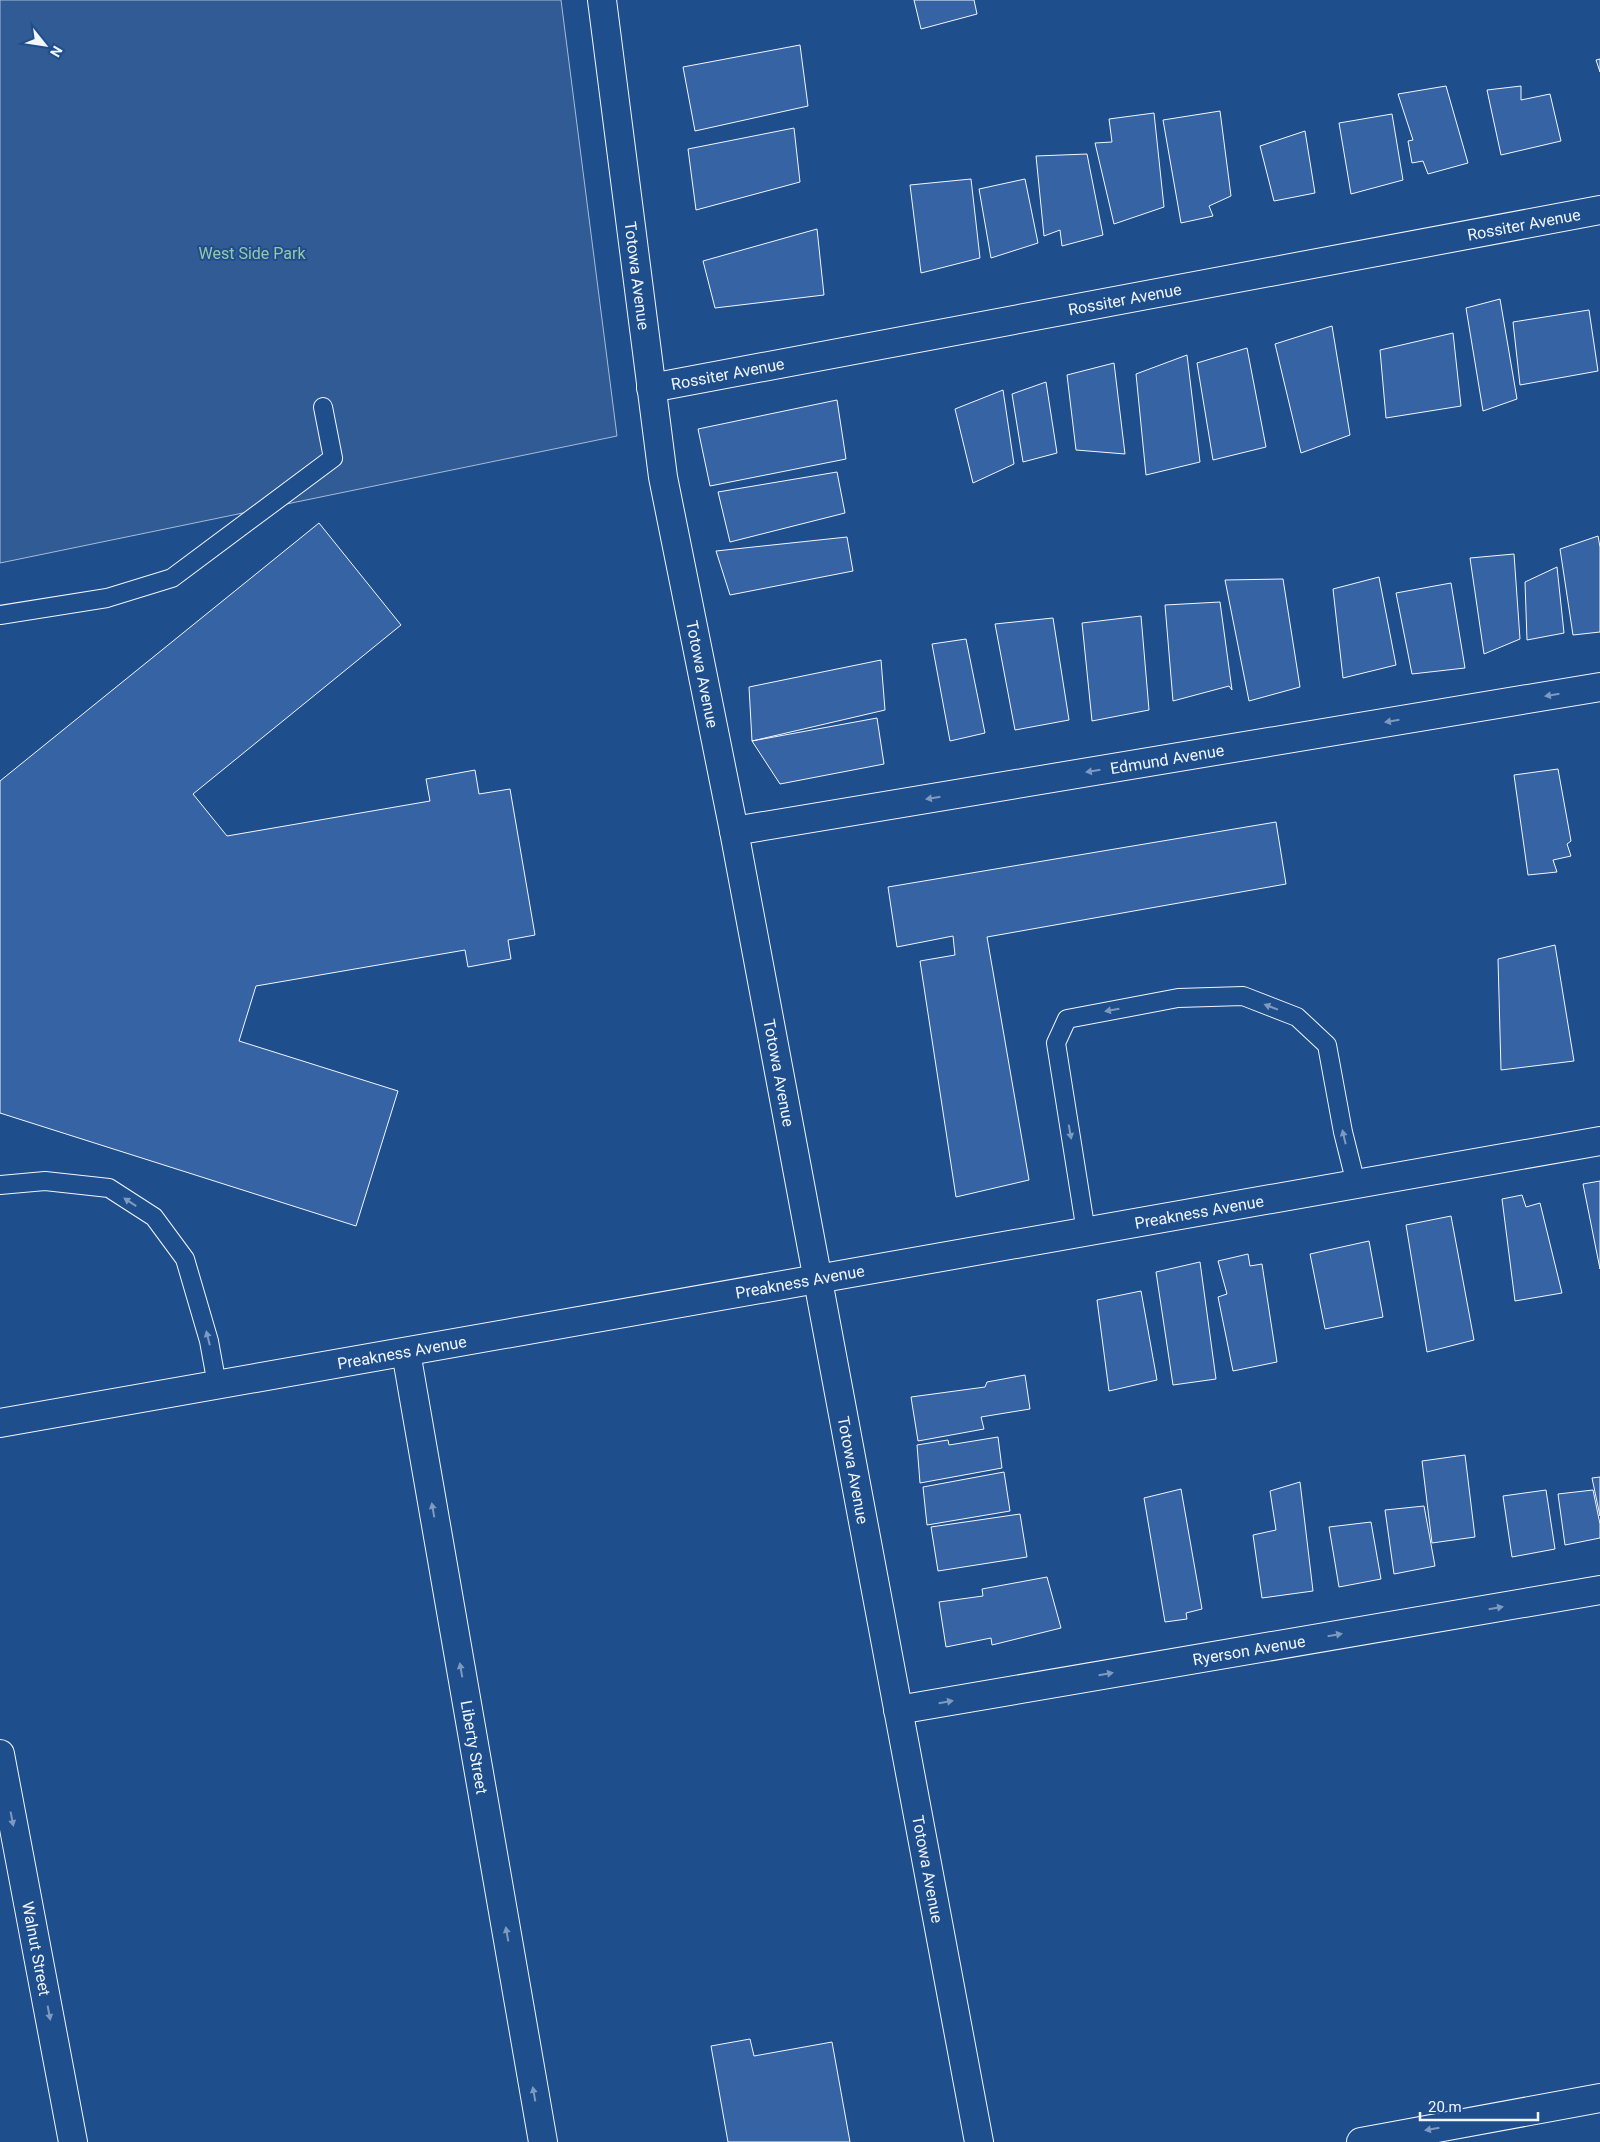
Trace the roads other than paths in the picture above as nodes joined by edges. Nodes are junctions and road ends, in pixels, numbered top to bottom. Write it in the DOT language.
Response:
graph roads {
  1 [pos="602,0"];
  2 [pos="1600,210"];
  3 [pos="651,388"];
  4 [pos="323,408"];
  5 [pos="0,615"];
  6 [pos="1600,686"];
  7 [pos="734,831"];
  8 [pos="1600,1141"];
  9 [pos="1356,1184"];
  10 [pos="0,1185"];
  11 [pos="1086,1232"];
  12 [pos="817,1279"];
  13 [pos="406,1352"];
  14 [pos="217,1386"];
  15 [pos="0,1423"];
  16 [pos="1600,1590"];
  17 [pos="898,1710"];
  18 [pos="0,1754"];
  19 [pos="1600,2098"];
  20 [pos="73,2142"];
  21 [pos="543,2142"];
  22 [pos="979,2142"];
  23 [pos="1360,2142"];
  1 -- 3 [label="street, Totowa Avenue"];
  2 -- 3 [label="street, Rossiter Avenue"];
  3 -- 7 [label="street, Totowa Avenue"];
  4 -- 5 [label="lane"];
  6 -- 7 [label="street, Edmund Avenue, one-way"];
  7 -- 12 [label="street, Totowa Avenue"];
  8 -- 9 [label="street, Preakness Avenue"];
  9 -- 11 [label="street, Preakness Avenue"];
  9 -- 11 [label="lane, one-way"];
  14 -- 10 [label="lane, one-way"];
  11 -- 12 [label="street, Preakness Avenue"];
  12 -- 13 [label="street, Preakness Avenue"];
  12 -- 17 [label="street, Totowa Avenue"];
  13 -- 14 [label="street, Preakness Avenue"];
  21 -- 13 [label="street, Liberty Street, one-way"];
  14 -- 15 [label="street, Preakness Avenue"];
  17 -- 16 [label="street, Ryerson Avenue, one-way"];
  17 -- 22 [label="street, Totowa Avenue"];
  18 -- 20 [label="street, Walnut Street, one-way"];
  19 -- 23 [label="street, one-way"];
}
